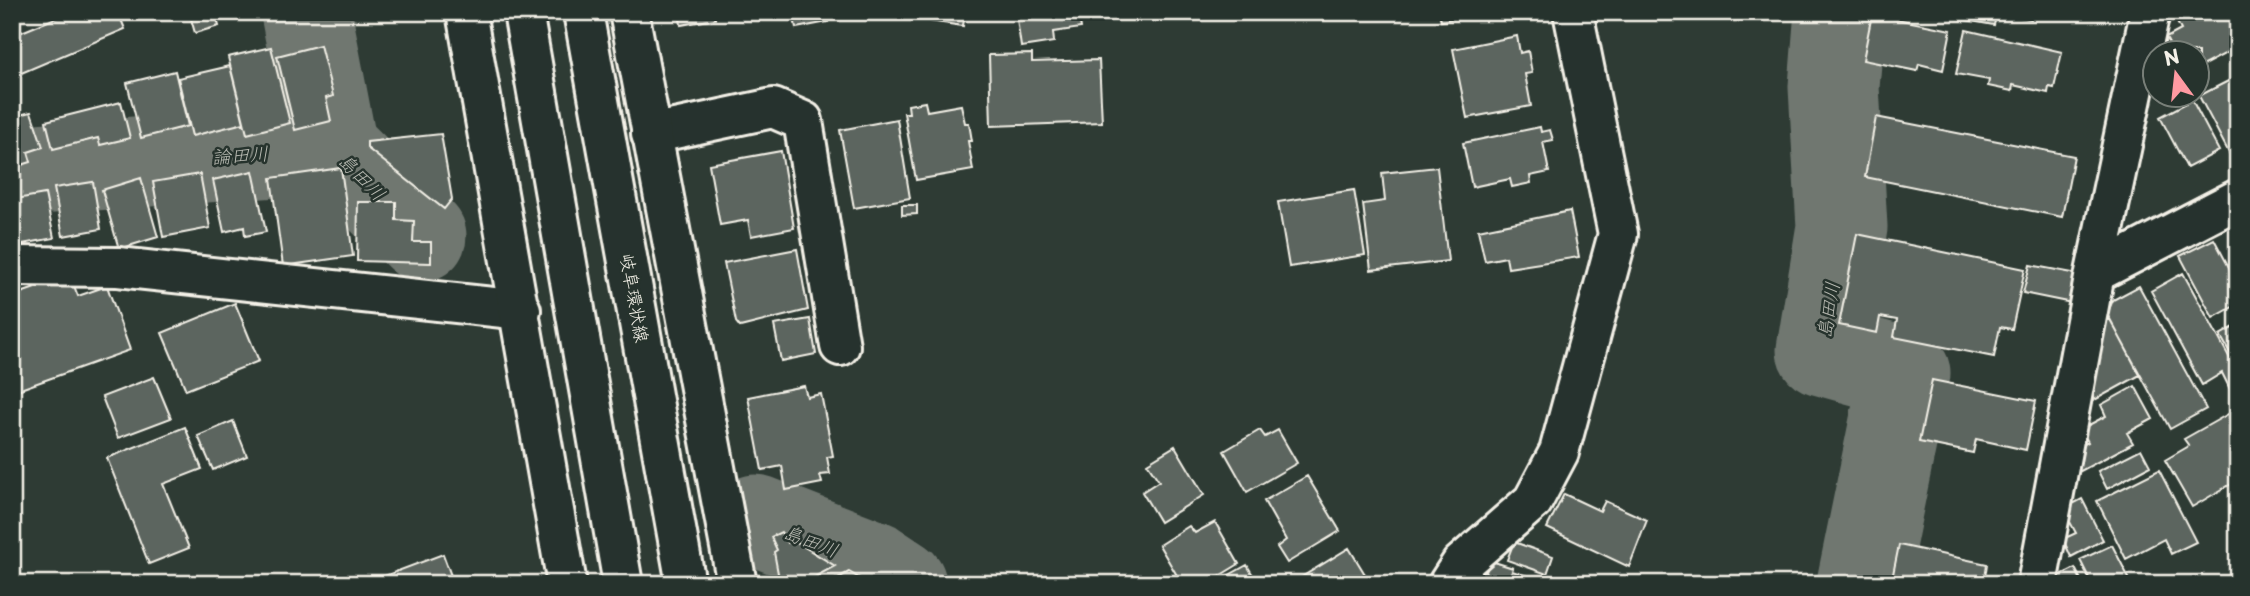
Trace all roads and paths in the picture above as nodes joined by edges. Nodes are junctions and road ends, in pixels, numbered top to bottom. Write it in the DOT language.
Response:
graph roads {
  1 [pos="466,12"];
  2 [pos="523,12"];
  3 [pos="583,12"];
  4 [pos="629,12"];
  5 [pos="1573,12"];
  6 [pos="2150,12"];
  7 [pos="651,134"];
  8 [pos="2238,199"];
  9 [pos="12,266"];
  10 [pos="2095,273"];
  11 [pos="521,310"];
  12 [pos="840,346"];
  13 [pos="567,584"];
  14 [pos="623,584"];
  15 [pos="686,584"];
  16 [pos="737,584"];
  17 [pos="1448,584"];
  18 [pos="2037,584"];
  1 -- 11 [label="main road"];
  2 -- 14 [label="main road"];
  3 -- 15 [label="main road, 岐阜環状線"];
  4 -- 7 [label="main road"];
  5 -- 17 [label="main road"];
  6 -- 10 [label="main road"];
  7 -- 12 [label="main road"];
  7 -- 16 [label="main road"];
  8 -- 10 [label="main road"];
  9 -- 11 [label="main road"];
  10 -- 18 [label="main road"];
  11 -- 13 [label="main road"];
}
